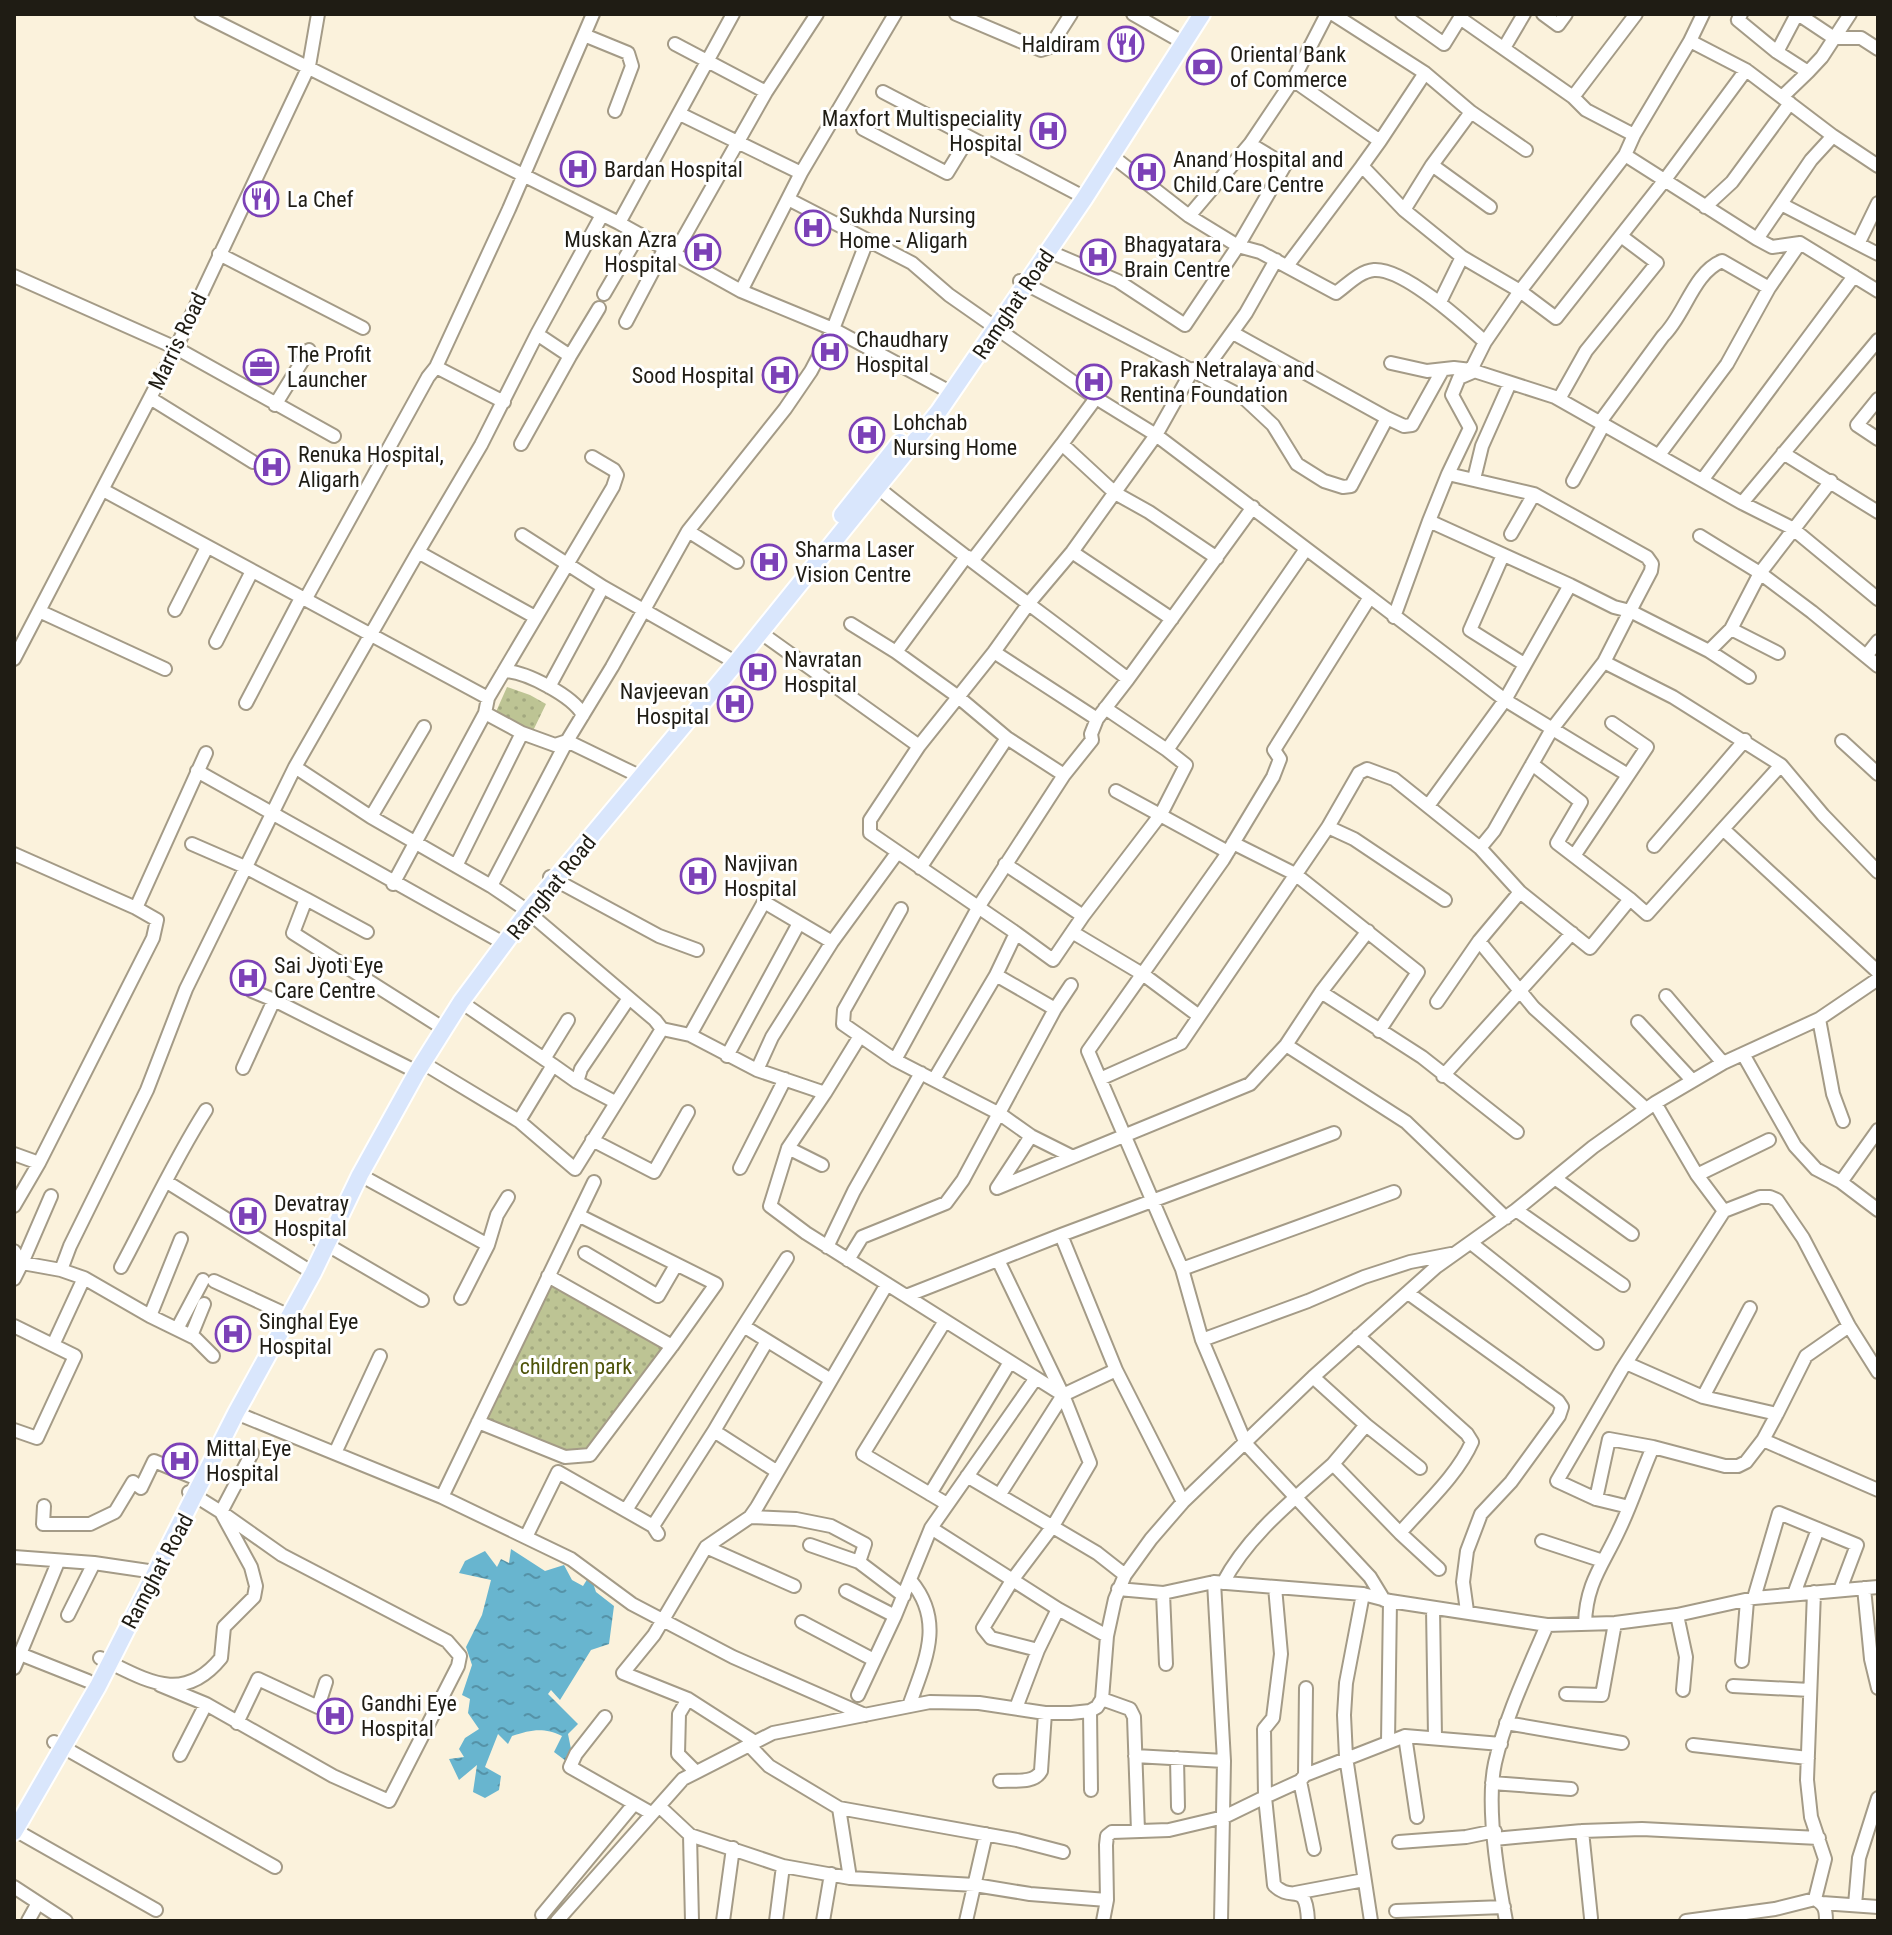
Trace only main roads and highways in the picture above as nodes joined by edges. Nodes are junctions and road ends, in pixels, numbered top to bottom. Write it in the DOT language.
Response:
graph roads {
  1 [pos="1193,14"];
  2 [pos="1202,14"];
  3 [pos="1023,283"];
  4 [pos="874,485"];
  5 [pos="553,878"];
  6 [pos="524,910"];
  7 [pos="417,1068"];
  8 [pos="323,1242"];
  9 [pos="257,1367"];
  10 [pos="193,1488"];
  11 [pos="105,1660"];
  12 [pos="59,1744"];
  13 [pos="14,1812"];
  14 [pos="15,1831"];
  1 -- 3 [label="main road, Ramghat Road"];
  2 -- 3 [label="main road, Ramghat Road"];
  3 -- 4 [label="main road, Ramghat Road"];
  4 -- 5 [label="main road, Ramghat Road"];
  4 -- 5 [label="main road, Ramghat Road"];
  5 -- 6 [label="main road, Ramghat Road"];
  6 -- 7 [label="main road, Ramghat Road"];
  6 -- 7 [label="main road, Ramghat Road"];
  7 -- 8 [label="main road, Ramghat Road"];
  7 -- 8 [label="main road, Ramghat Road"];
  8 -- 9 [label="main road, Ramghat Road"];
  8 -- 9 [label="main road, Ramghat Road"];
  9 -- 10 [label="main road, Ramghat Road"];
  9 -- 10 [label="main road, Ramghat Road"];
  10 -- 11 [label="main road, Ramghat Road"];
  11 -- 12 [label="main road, Ramghat Road"];
  11 -- 12 [label="main road, Ramghat Road"];
  12 -- 13 [label="main road, Ramghat Road"];
  12 -- 14 [label="main road, Ramghat Road"];
}
